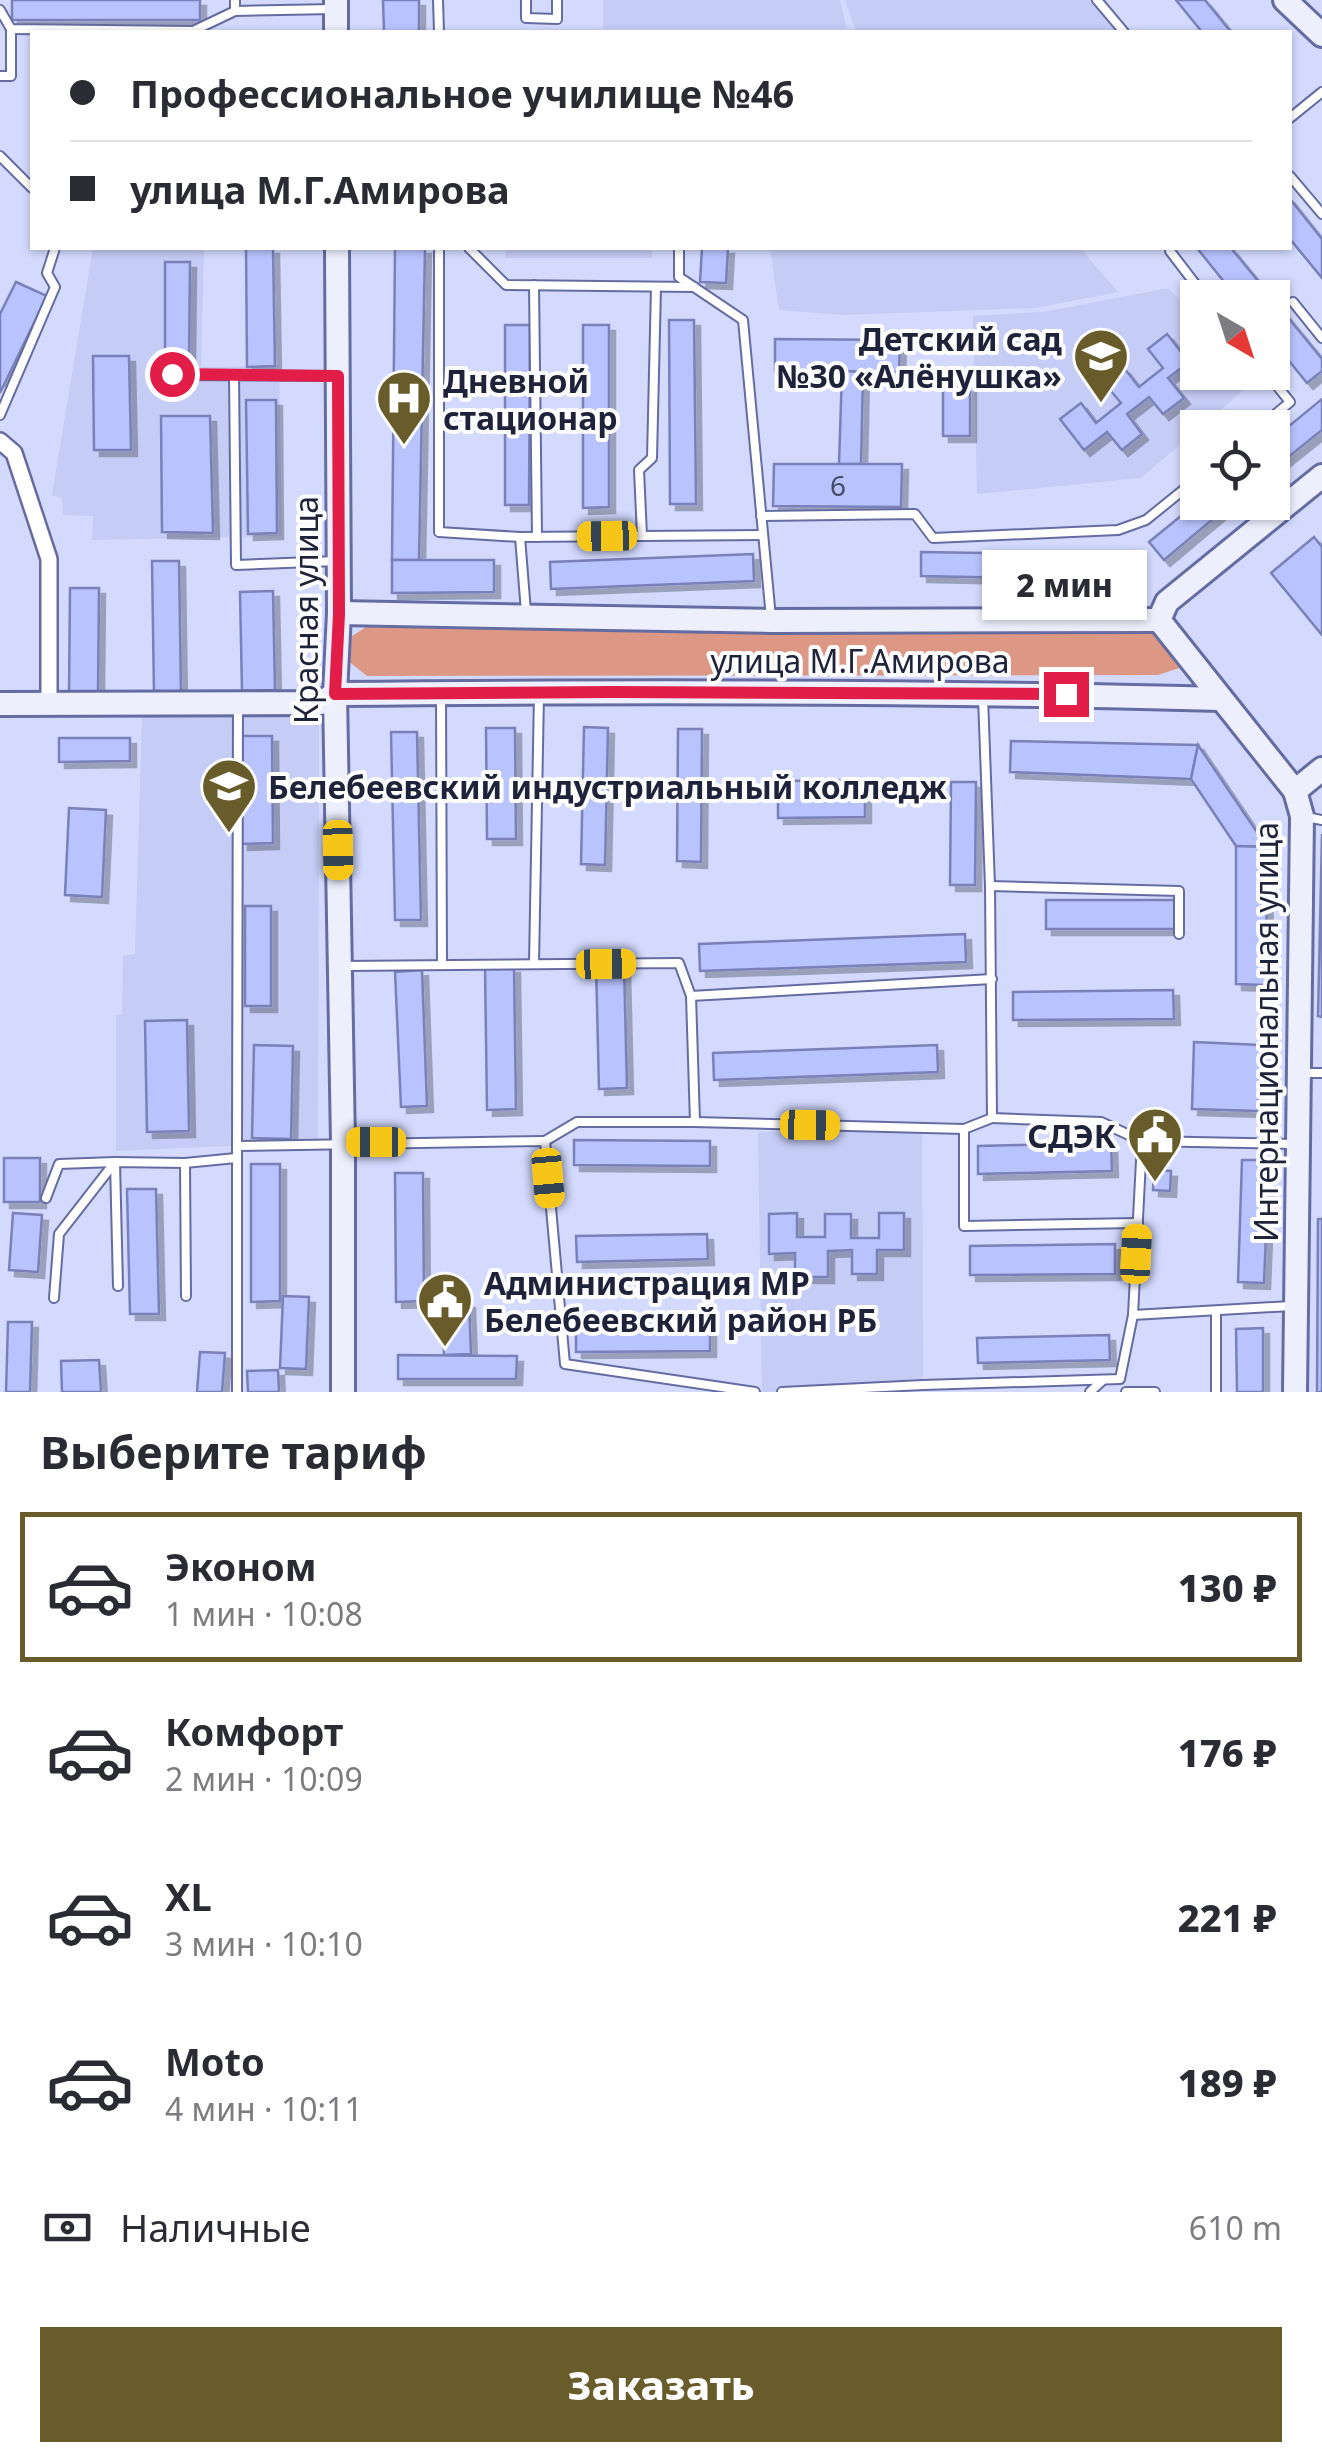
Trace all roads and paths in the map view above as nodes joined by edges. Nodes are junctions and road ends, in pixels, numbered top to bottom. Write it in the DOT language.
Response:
graph roads {
  1 [pos="236,0"];
  2 [pos="438,0"];
  3 [pos="526,0"];
  4 [pos="557,0"];
  5 [pos="1285,0"];
  6 [pos="1103,2"];
  7 [pos="0,10"];
  8 [pos="235,12"];
  9 [pos="336,14"];
  10 [pos="526,18"];
  11 [pos="11,29"];
  12 [pos="102,30"];
  13 [pos="195,30"];
  14 [pos="439,30"];
  15 [pos="526,30"];
  16 [pos="1123,30"];
  17 [pos="1322,35"];
  18 [pos="0,76"];
  19 [pos="1322,92"];
  20 [pos="1292,116"];
  21 [pos="0,156"];
  22 [pos="1292,178"];
  23 [pos="30,186"];
  24 [pos="1322,214"];
  25 [pos="54,250"];
  26 [pos="337,250"];
  27 [pos="439,250"];
  28 [pos="471,250"];
  29 [pos="679,250"];
  30 [pos="1170,250"];
  31 [pos="1192,280"];
  32 [pos="534,285"];
  33 [pos="656,286"];
  34 [pos="694,287"];
  35 [pos="1294,302"];
  36 [pos="1322,338"];
  37 [pos="172,374"];
  38 [pos="234,375"];
  39 [pos="338,376"];
  40 [pos="1280,390"];
  41 [pos="1280,410"];
  42 [pos="0,415"];
  43 [pos="0,441"];
  44 [pos="1322,476"];
  45 [pos="1180,493"];
  46 [pos="761,516"];
  47 [pos="763,535"];
  48 [pos="642,536"];
  49 [pos="538,537"];
  50 [pos="520,538"];
  51 [pos="338,561"];
  52 [pos="339,614"];
  53 [pos="526,616"];
  54 [pos="1158,620"];
  55 [pos="771,621"];
  56 [pos="539,692"];
  57 [pos="441,693"];
  58 [pos="983,693"];
  59 [pos="335,694"];
  60 [pos="1222,699"];
  61 [pos="0,704"];
  62 [pos="238,704"];
  63 [pos="49,705"];
  64 [pos="1322,769"];
  65 [pos="1295,791"];
  66 [pos="1312,818"];
  67 [pos="990,886"];
  68 [pos="1179,934"];
  69 [pos="534,964"];
  70 [pos="442,965"];
  71 [pos="340,966"];
  72 [pos="992,979"];
  73 [pos="691,996"];
  74 [pos="1298,1073"];
  75 [pos="1322,1073"];
  76 [pos="992,1118"];
  77 [pos="695,1122"];
  78 [pos="964,1129"];
  79 [pos="544,1141"];
  80 [pos="1142,1141"];
  81 [pos="343,1142"];
  82 [pos="1297,1144"];
  83 [pos="236,1146"];
  84 [pos="236,1158"];
  85 [pos="115,1162"];
  86 [pos="184,1163"];
  87 [pos="46,1198"];
  88 [pos="1138,1223"];
  89 [pos="118,1286"];
  90 [pos="186,1296"];
  91 [pos="54,1298"];
  92 [pos="1296,1306"];
  93 [pos="1216,1311"];
  94 [pos="1134,1315"];
  95 [pos="1120,1379"];
  96 [pos="1104,1380"];
  97 [pos="1126,1391"];
  98 [pos="237,1392"];
  99 [pos="343,1392"];
  100 [pos="755,1392"];
  101 [pos="782,1392"];
  102 [pos="1090,1392"];
  103 [pos="1154,1392"];
  104 [pos="1216,1392"];
  105 [pos="1295,1392"];
  1 -- 8 [label="lane"];
  2 -- 14 [label="lane"];
  3 -- 10 [label="lane"];
  4 -- 10 [label="lane"];
  5 -- 17 [label="street"];
  6 -- 16 [label="lane"];
  7 -- 11 [label="lane"];
  8 -- 9 [label="lane"];
  8 -- 13 [label="lane"];
  10 -- 15 [label="lane"];
  11 -- 12 [label="lane"];
  11 -- 18 [label="lane"];
  19 -- 20 [label="lane"];
  21 -- 23 [label="lane"];
  22 -- 24 [label="lane"];
  25 -- 42 [label="lane"];
  26 -- 39 [label="street, Красная улица"];
  27 -- 50 [label="lane"];
  28 -- 32 [label="lane"];
  29 -- 34 [label="lane"];
  30 -- 31 [label="lane"];
  32 -- 33 [label="lane"];
  32 -- 49 [label="lane"];
  33 -- 34 [label="lane"];
  33 -- 48 [label="lane"];
  34 -- 46 [label="lane"];
  35 -- 36 [label="lane"];
  37 -- 38 [label="lane"];
  38 -- 39 [label="lane"];
  38 -- 51 [label="lane"];
  39 -- 51 [label="street, Красная улица"];
  40 -- 41 [label="lane"];
  43 -- 63 [label="street"];
  44 -- 54 [label="street"];
  45 -- 46 [label="lane"];
  46 -- 47 [label="lane"];
  47 -- 48 [label="lane"];
  47 -- 55 [label="lane"];
  48 -- 49 [label="lane"];
  49 -- 50 [label="lane"];
  50 -- 53 [label="lane"];
  51 -- 52 [label="street, Красная улица"];
  52 -- 53 [label="street, улица М.Г.Амирова"];
  52 -- 59 [label="street, Красная улица"];
  53 -- 55 [label="street, улица М.Г.Амирова"];
  54 -- 55 [label="street, улица М.Г.Амирова"];
  54 -- 60 [label="street"];
  56 -- 57 [label="street, улица М.Г.Амирова"];
  56 -- 58 [label="street, улица М.Г.Амирова"];
  56 -- 69 [label="lane"];
  57 -- 59 [label="street, улица М.Г.Амирова"];
  57 -- 70 [label="lane"];
  58 -- 60 [label="street, улица М.Г.Амирова"];
  58 -- 67 [label="lane"];
  59 -- 62 [label="street, улица М.Г.Амирова"];
  59 -- 71 [label="street, Красная улица"];
  60 -- 65 [label="street, Интернациональная улица"];
  61 -- 63 [label="street, улица М.Г.Амирова"];
  62 -- 63 [label="street, улица М.Г.Амирова"];
  62 -- 83 [label="lane"];
  64 -- 65 [label="street"];
  65 -- 66 [label="street, Интернациональная улица"];
  66 -- 74 [label="street, Интернациональная улица"];
  67 -- 68 [label="lane"];
  67 -- 72 [label="lane"];
  69 -- 70 [label="lane"];
  69 -- 73 [label="lane"];
  70 -- 71 [label="lane"];
  71 -- 81 [label="street, Красная улица"];
  72 -- 73 [label="lane"];
  72 -- 76 [label="lane"];
  73 -- 77 [label="lane"];
  74 -- 75 [label="lane"];
  74 -- 82 [label="street, Интернациональная улица"];
  76 -- 78 [label="lane"];
  76 -- 80 [label="lane"];
  77 -- 78 [label="lane"];
  77 -- 79 [label="lane"];
  78 -- 88 [label="lane"];
  79 -- 81 [label="lane"];
  79 -- 100 [label="lane"];
  80 -- 82 [label="lane"];
  80 -- 88 [label="lane"];
  81 -- 83 [label="lane"];
  81 -- 99 [label="street, Красная улица"];
  82 -- 92 [label="street, Интернациональная улица"];
  83 -- 84 [label="lane"];
  84 -- 86 [label="lane"];
  84 -- 98 [label="lane"];
  85 -- 86 [label="lane"];
  85 -- 87 [label="lane"];
  85 -- 89 [label="lane"];
  85 -- 91 [label="lane"];
  86 -- 90 [label="lane"];
  88 -- 94 [label="lane"];
  92 -- 93 [label="lane"];
  92 -- 105 [label="street, Интернациональная улица"];
  93 -- 94 [label="lane"];
  93 -- 104 [label="lane"];
  94 -- 95 [label="lane"];
  95 -- 96 [label="lane"];
  95 -- 97 [label="lane"];
  96 -- 101 [label="lane"];
  96 -- 102 [label="lane"];
  97 -- 103 [label="lane"];
}
